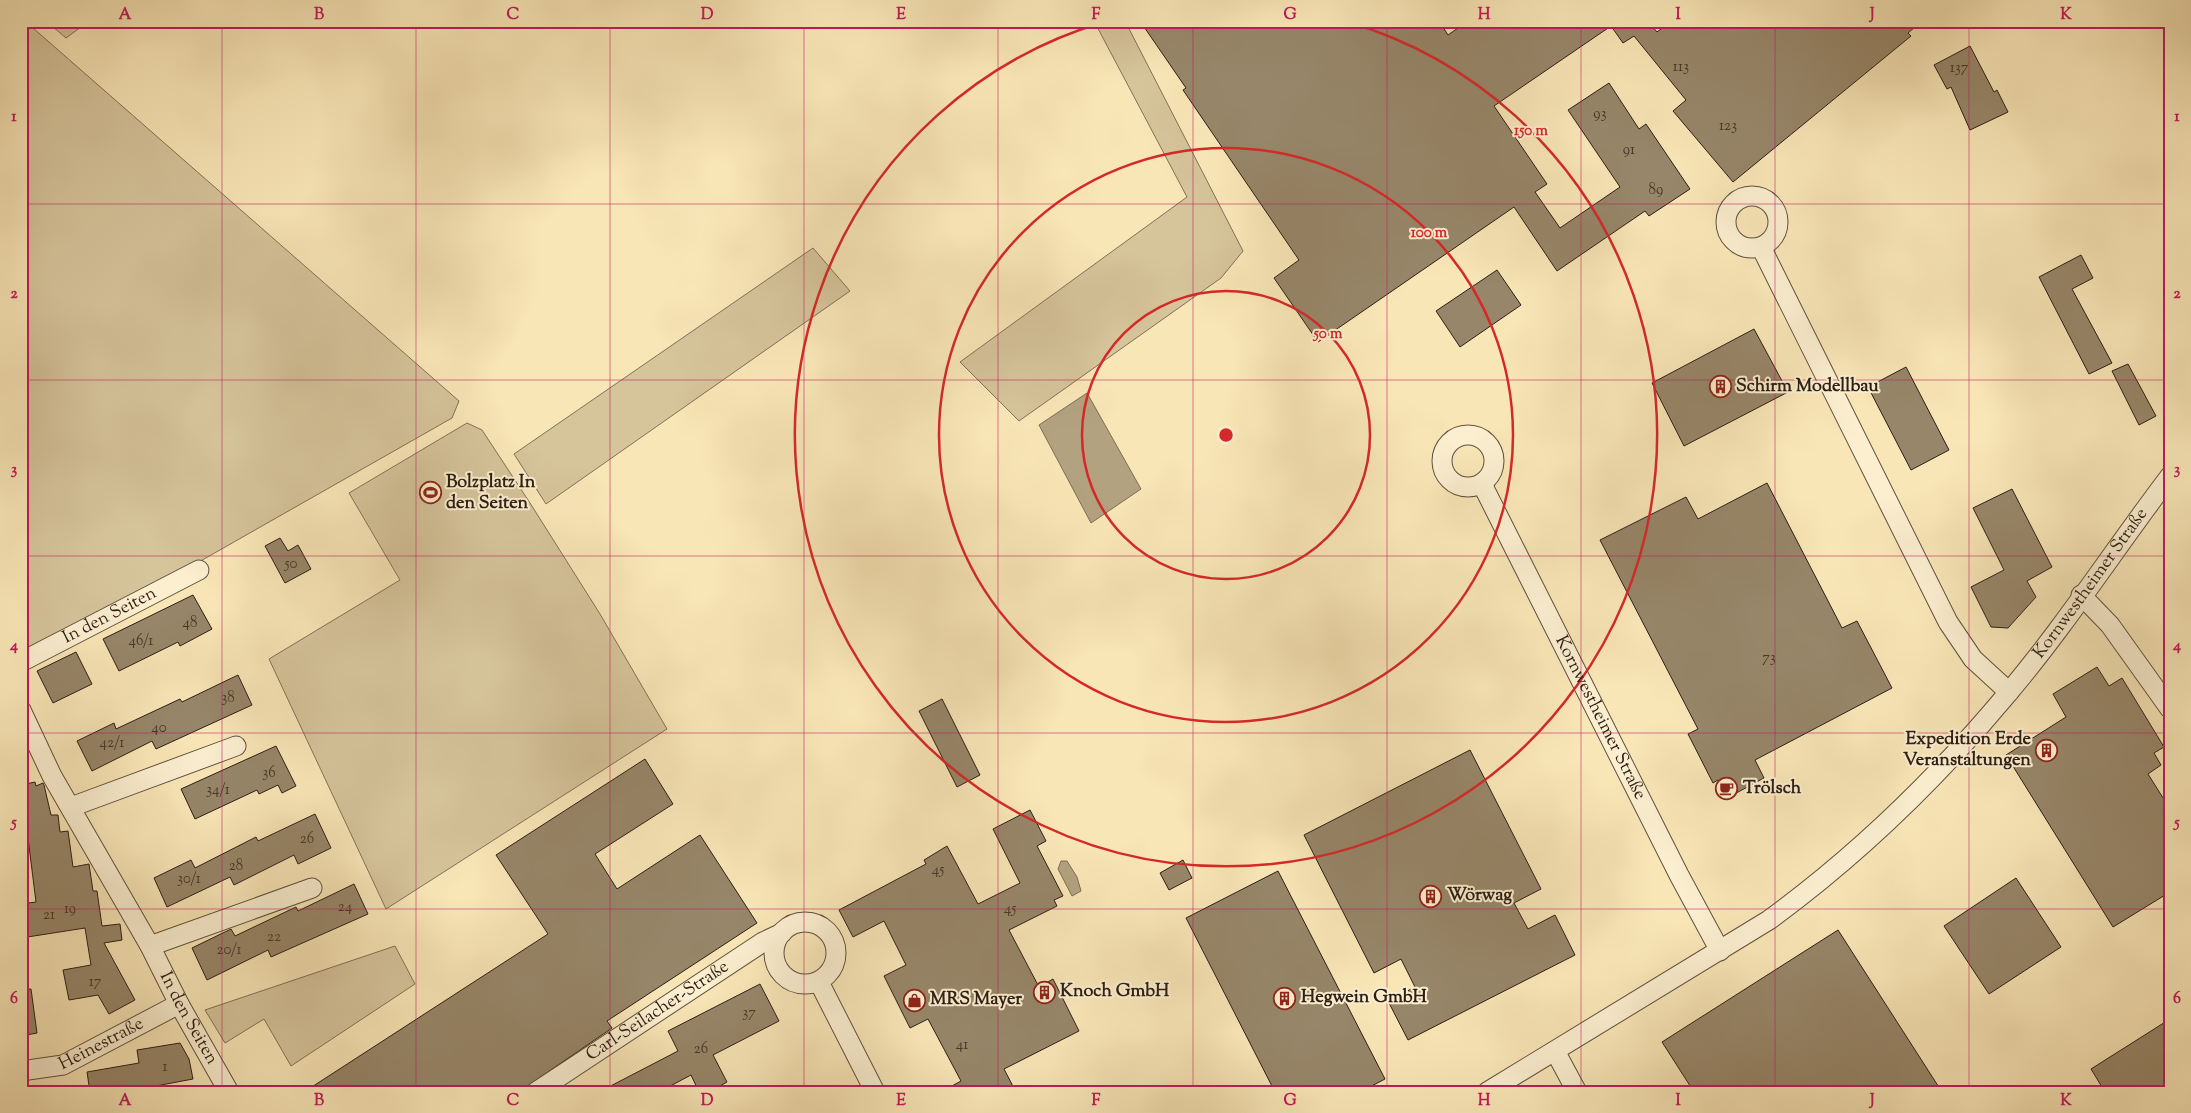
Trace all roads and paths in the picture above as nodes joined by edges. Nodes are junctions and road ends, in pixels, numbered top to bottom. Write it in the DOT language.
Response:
graph roads {
  1 [pos="1761,247"];
  2 [pos="2170,476"];
  3 [pos="1482,484"];
  4 [pos="199,570"];
  5 [pos="2082,595"];
  6 [pos="21,662"];
  7 [pos="2009,692"];
  8 [pos="2170,709"];
  9 [pos="21,710"];
  10 [pos="236,746"];
  11 [pos="71,807"];
  12 [pos="312,888"];
  13 [pos="782,933"];
  14 [pos="150,946"];
  15 [pos="1720,951"];
  16 [pos="819,982"];
  17 [pos="179,1004"];
  18 [pos="1555,1050"];
  19 [pos="21,1072"];
  20 [pos="229,1092"];
  21 [pos="536,1092"];
  22 [pos="875,1092"];
  23 [pos="1487,1092"];
  24 [pos="1576,1092"];
  1 -- 7 [label="street"];
  2 -- 5 [label="street, Kornwestheimer Straße"];
  3 -- 15 [label="street, Kornwestheimer Straße"];
  4 -- 6 [label="street, In den Seiten"];
  5 -- 7 [label="street, Kornwestheimer Straße"];
  5 -- 8 [label="street"];
  7 -- 15 [label="street, Kornwestheimer Straße"];
  9 -- 11 [label="street, In den Seiten"];
  10 -- 11 [label="street"];
  11 -- 14 [label="street, In den Seiten"];
  12 -- 14 [label="street"];
  13 -- 16 [label="street"];
  13 -- 16 [label="street"];
  13 -- 21 [label="street, Carl-Seilacher-Straße"];
  14 -- 17 [label="street, In den Seiten"];
  15 -- 18 [label="street, Kornwestheimer Straße"];
  16 -- 22 [label="street"];
  17 -- 19 [label="street, Heinestraße"];
  17 -- 20 [label="street, In den Seiten"];
  18 -- 23 [label="street, Kornwestheimer Straße"];
  18 -- 24 [label="street"];
}
